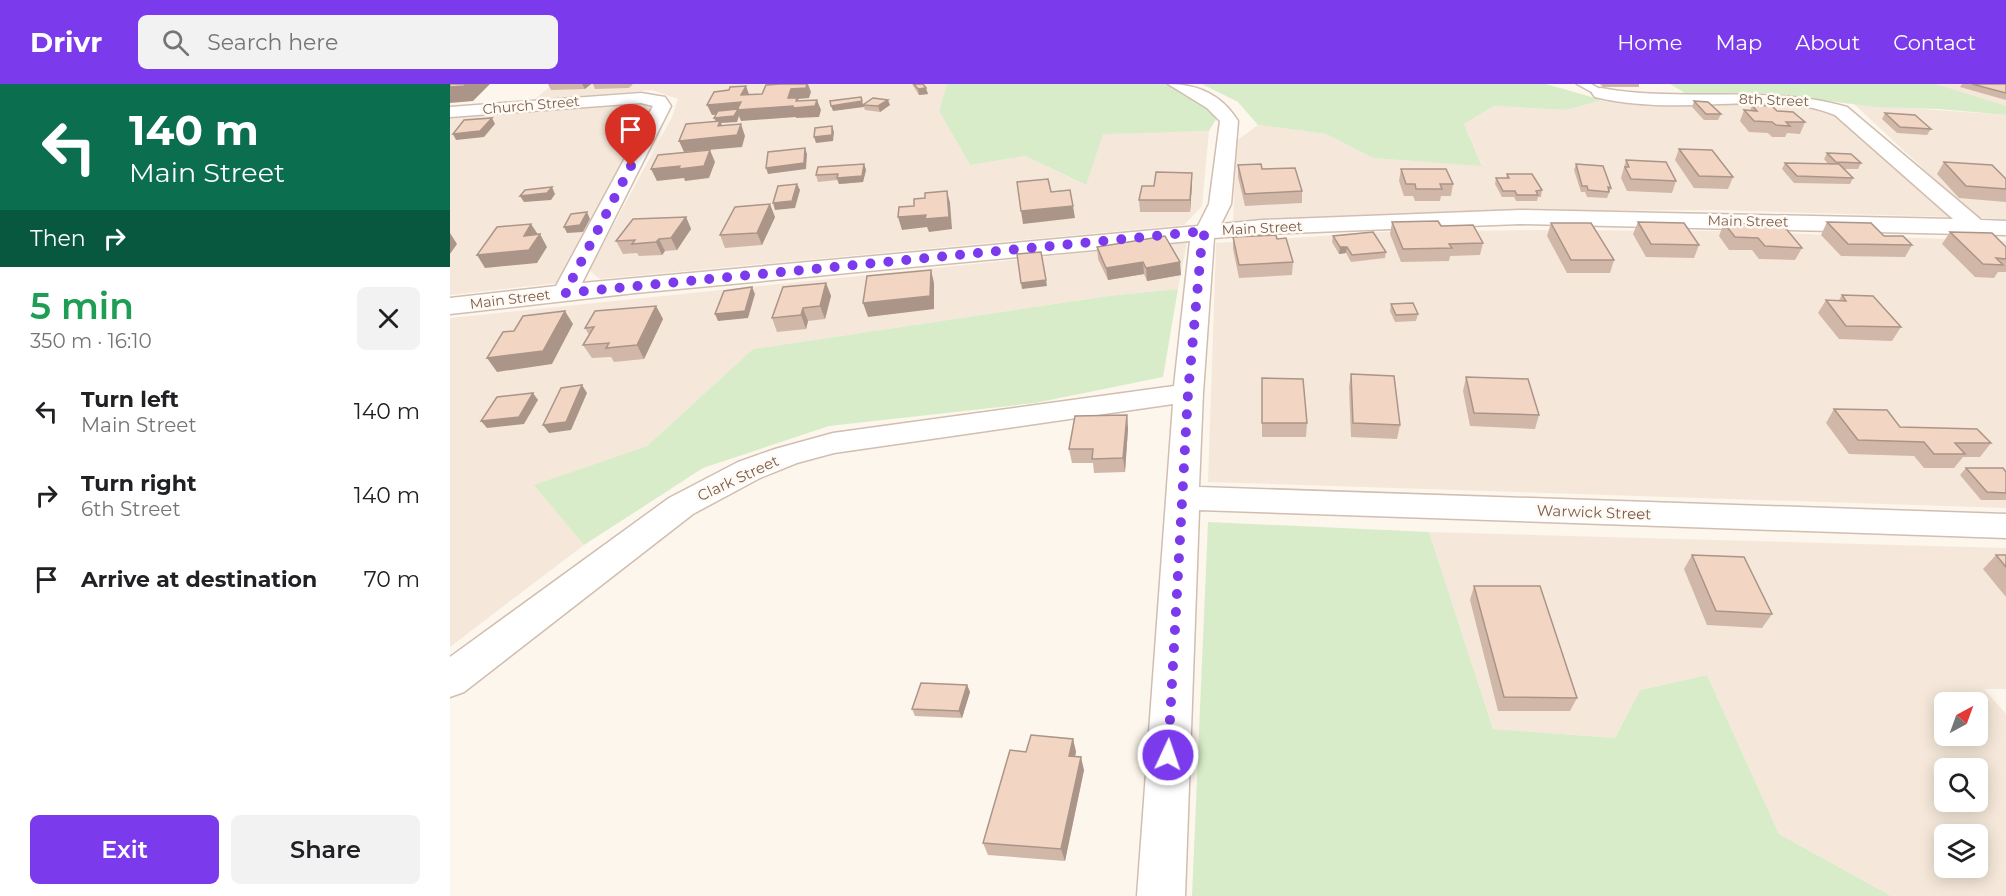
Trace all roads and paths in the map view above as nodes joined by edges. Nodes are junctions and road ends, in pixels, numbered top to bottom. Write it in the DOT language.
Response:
graph roads {
  1 [pos="1178,84"];
  2 [pos="1582,84"];
  3 [pos="1601,93"];
  4 [pos="450,112"];
  5 [pos="1975,226"];
  6 [pos="2006,228"];
  7 [pos="1206,231"];
  8 [pos="565,293"];
  9 [pos="450,306"];
  10 [pos="1188,393"];
  11 [pos="1183,498"];
  12 [pos="2006,526"];
  13 [pos="450,680"];
  14 [pos="1161,896"];
  1 -- 7 [label="street"];
  2 -- 3 [label="lane"];
  3 -- 5 [label="street, 8th Street"];
  4 -- 8 [label="street, Church Street"];
  5 -- 6 [label="street, Main Street"];
  5 -- 7 [label="street, Main Street"];
  7 -- 8 [label="street, Main Street"];
  7 -- 10 [label="street"];
  8 -- 9 [label="street, Main Street"];
  10 -- 11 [label="street"];
  10 -- 13 [label="street, Clark Street"];
  11 -- 12 [label="street, Warwick Street"];
  11 -- 14 [label="street"];
}
